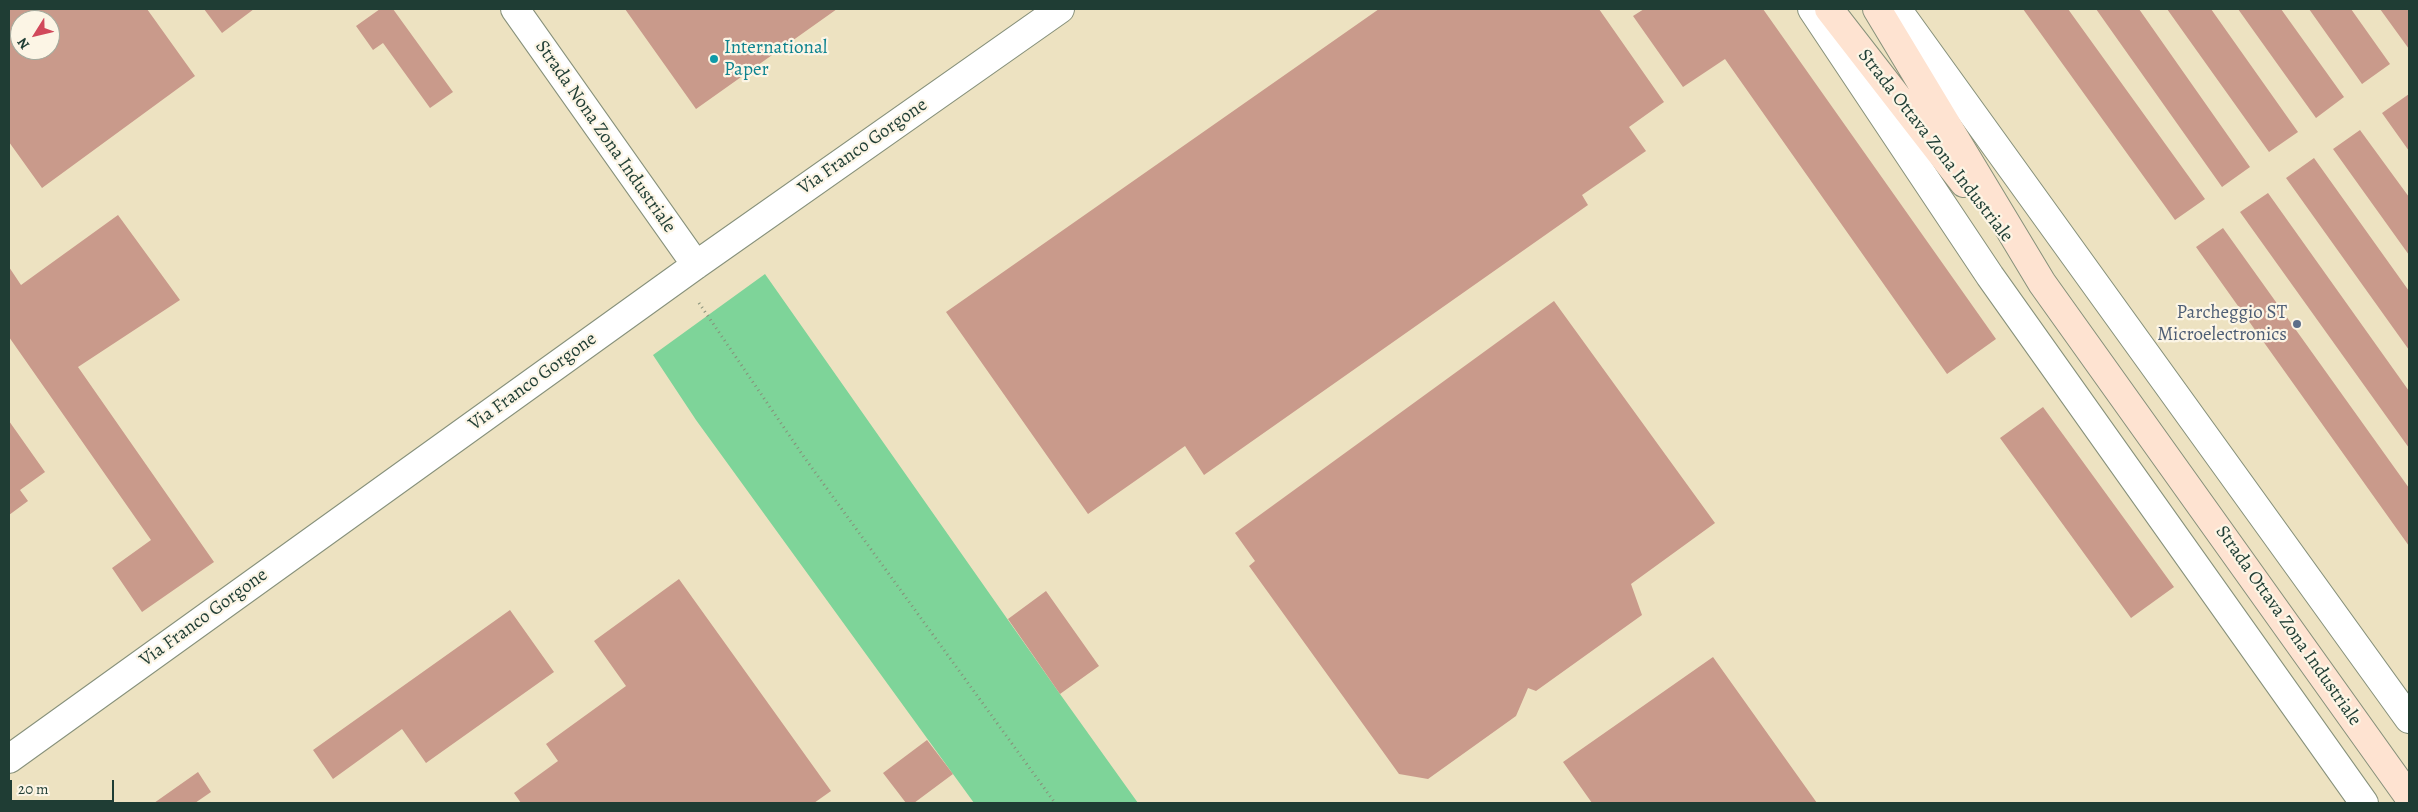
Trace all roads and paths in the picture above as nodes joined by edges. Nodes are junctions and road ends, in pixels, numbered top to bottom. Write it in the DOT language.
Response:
graph roads {
  1 [pos="515,9"];
  2 [pos="1060,9"];
  3 [pos="1812,9"];
  4 [pos="1829,9"];
  5 [pos="1877,9"];
  6 [pos="1897,9"];
  7 [pos="688,271"];
  8 [pos="2042,283"];
  9 [pos="2409,719"];
  10 [pos="9,759"];
  11 [pos="2409,797"];
  12 [pos="1055,803"];
  13 [pos="2364,803"];
  1 -- 7 [label="street, Strada Nona Zona Industriale"];
  2 -- 7 [label="street, Via Franco Gorgone"];
  3 -- 13 [label="street"];
  4 -- 8 [label="main road, Strada Ottava Zona Industriale"];
  5 -- 8 [label="main road"];
  6 -- 9 [label="street"];
  7 -- 10 [label="street, Via Franco Gorgone"];
  7 -- 12 [label="path"];
  8 -- 11 [label="main road, Strada Ottava Zona Industriale"];
}
